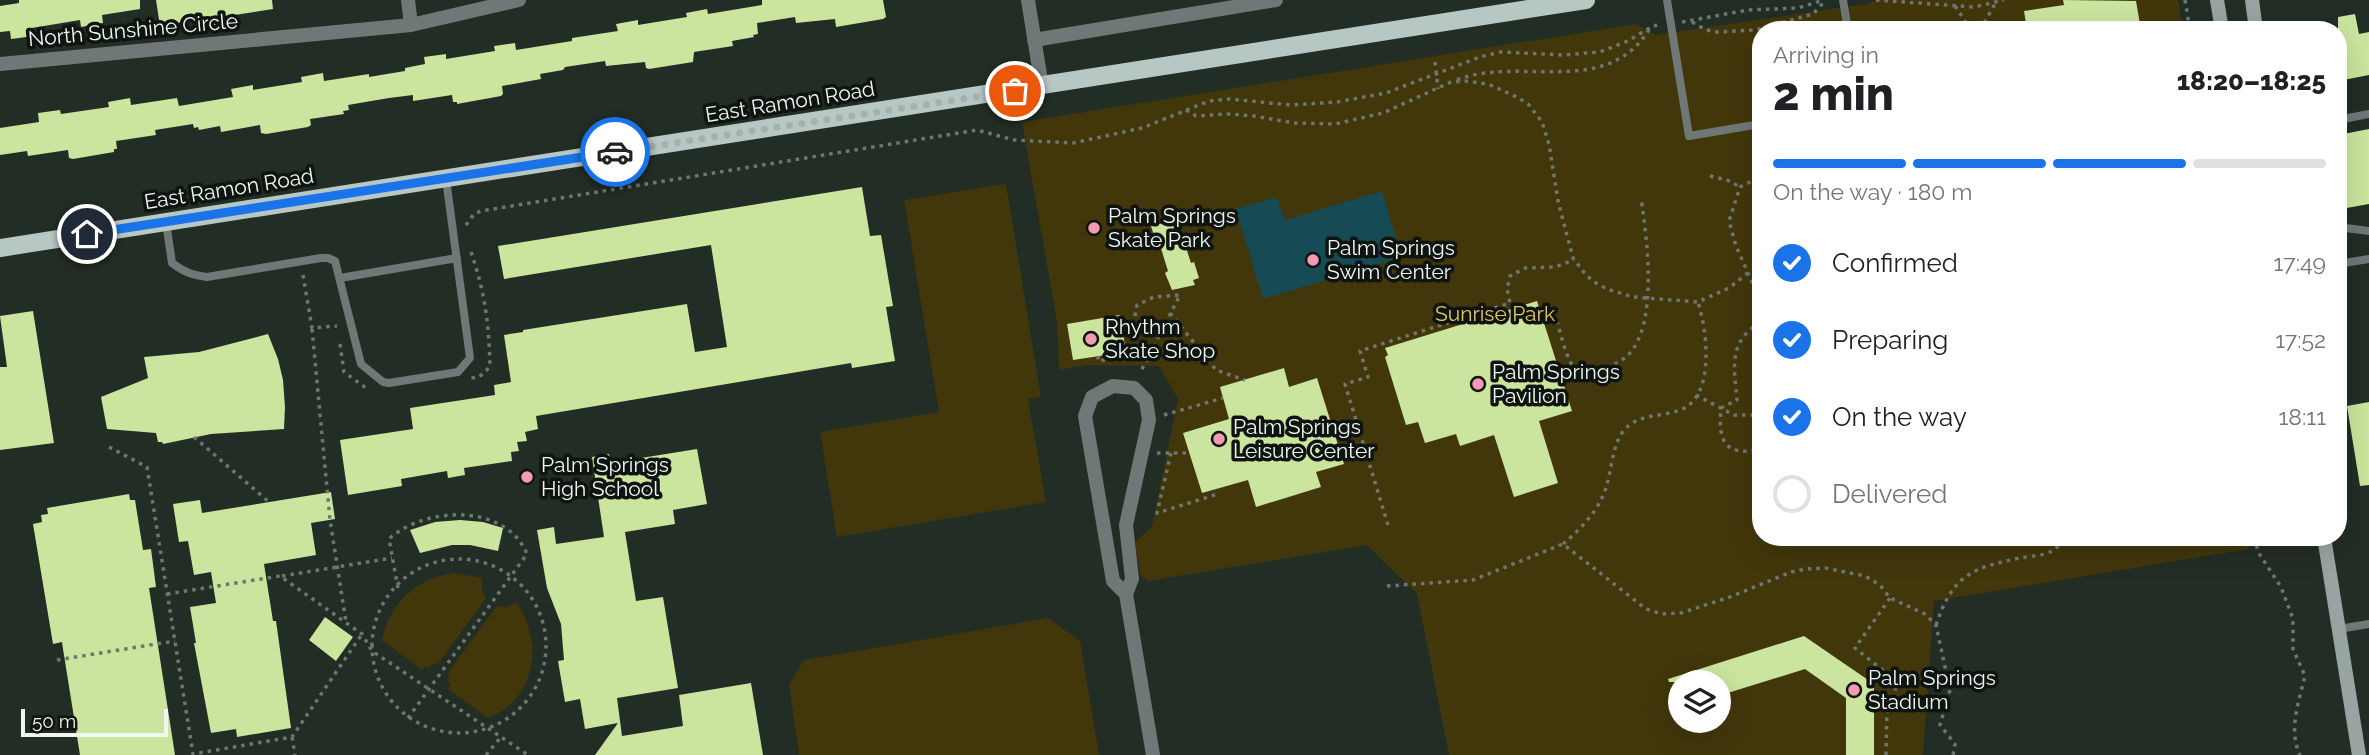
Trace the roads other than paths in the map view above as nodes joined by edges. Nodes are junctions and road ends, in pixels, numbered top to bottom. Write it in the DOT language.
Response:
graph roads {
  1 [pos="408,0"];
  2 [pos="519,0"];
  3 [pos="1028,0"];
  4 [pos="1276,0"];
  5 [pos="1586,0"];
  6 [pos="1667,0"];
  7 [pos="1843,0"];
  8 [pos="2217,0"];
  9 [pos="2252,0"];
  10 [pos="1846,21"];
  11 [pos="2220,21"];
  12 [pos="2255,21"];
  13 [pos="411,25"];
  14 [pos="1034,40"];
  15 [pos="0,64"];
  16 [pos="1042,87"];
  17 [pos="2369,114"];
  18 [pos="2347,118"];
  19 [pos="1752,125"];
  20 [pos="445,177"];
  21 [pos="166,222"];
  22 [pos="2347,228"];
  23 [pos="2369,231"];
  24 [pos="0,248"];
  25 [pos="457,258"];
  26 [pos="2369,259"];
  27 [pos="2347,263"];
  28 [pos="340,278"];
  29 [pos="2325,546"];
  30 [pos="1126,594"];
  31 [pos="2369,624"];
  32 [pos="2339,629"];
  33 [pos="1153,755"];
  34 [pos="2359,755"];
  1 -- 13 [label="street"];
  2 -- 13 [label="street, North Sunshine Circle"];
  3 -- 14 [label="street"];
  4 -- 14 [label="street"];
  5 -- 16 [label="main road, East Ramon Road"];
  6 -- 19 [label="lane"];
  7 -- 10 [label="lane"];
  8 -- 11 [label="main road"];
  9 -- 12 [label="main road"];
  13 -- 15 [label="street, North Sunshine Circle"];
  14 -- 16 [label="street"];
  16 -- 20 [label="main road, East Ramon Road"];
  17 -- 18 [label="lane"];
  20 -- 21 [label="main road, East Ramon Road"];
  20 -- 25 [label="lane"];
  21 -- 24 [label="main road, East Ramon Road"];
  21 -- 28 [label="lane"];
  22 -- 23 [label="lane"];
  25 -- 28 [label="lane"];
  25 -- 28 [label="lane"];
  26 -- 27 [label="lane"];
  29 -- 32 [label="main road"];
  30 -- 30 [label="street"];
  30 -- 33 [label="street"];
  31 -- 32 [label="lane"];
  32 -- 34 [label="main road"];
}
